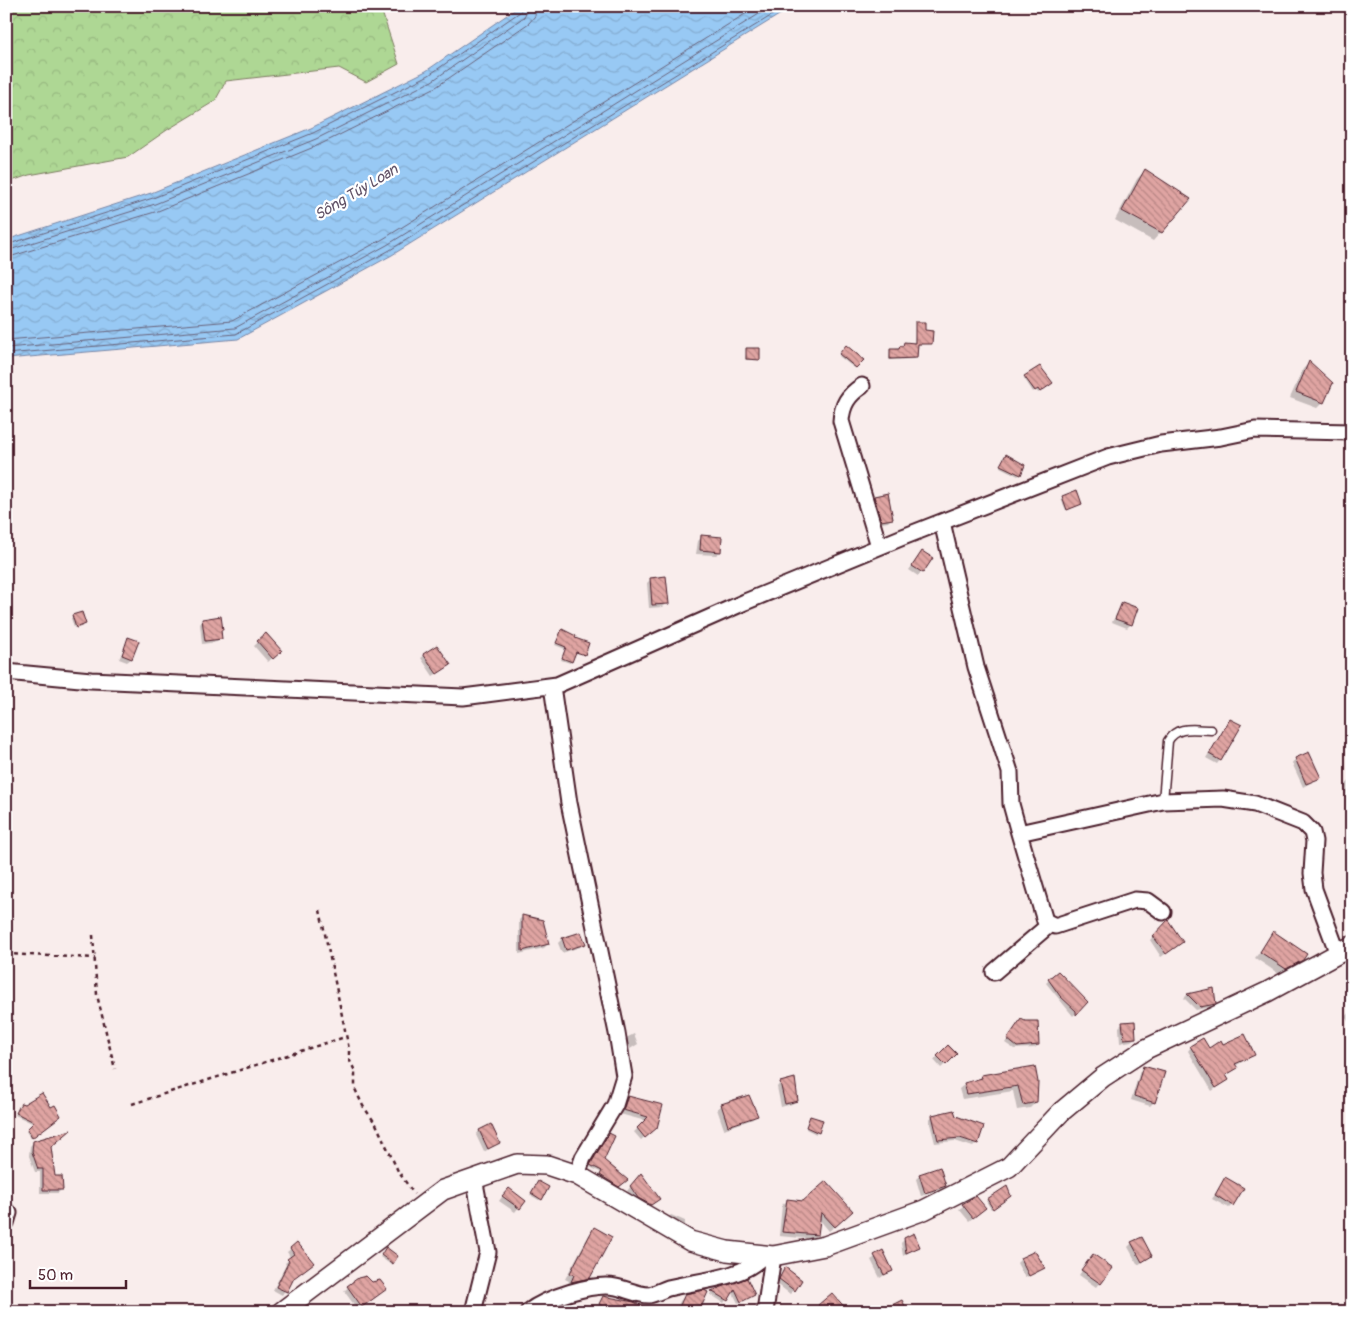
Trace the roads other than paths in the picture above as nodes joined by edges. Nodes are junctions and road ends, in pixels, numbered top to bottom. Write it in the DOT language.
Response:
graph roads {
  1 [pos="862,386"];
  2 [pos="1352,432"];
  3 [pos="942,522"];
  4 [pos="880,546"];
  5 [pos="6,672"];
  6 [pos="552,686"];
  7 [pos="1211,730"];
  8 [pos="1163,801"];
  9 [pos="1019,834"];
  10 [pos="1163,912"];
  11 [pos="1049,925"];
  12 [pos="1345,950"];
  13 [pos="994,972"];
  14 [pos="577,1175"];
  15 [pos="474,1178"];
  16 [pos="768,1256"];
  17 [pos="281,1312"];
  18 [pos="473,1312"];
  19 [pos="528,1312"];
  20 [pos="765,1312"];
  1 -- 4 [label="street"];
  2 -- 3 [label="street"];
  3 -- 4 [label="street"];
  3 -- 9 [label="street"];
  4 -- 6 [label="street"];
  5 -- 6 [label="street"];
  6 -- 14 [label="street"];
  7 -- 8 [label="lane"];
  8 -- 9 [label="street"];
  8 -- 12 [label="street"];
  9 -- 11 [label="street"];
  10 -- 11 [label="street"];
  11 -- 13 [label="street"];
  12 -- 16 [label="street"];
  14 -- 15 [label="street"];
  14 -- 16 [label="street"];
  15 -- 17 [label="street"];
  15 -- 18 [label="street"];
  16 -- 19 [label="street"];
  16 -- 20 [label="street"];
}
